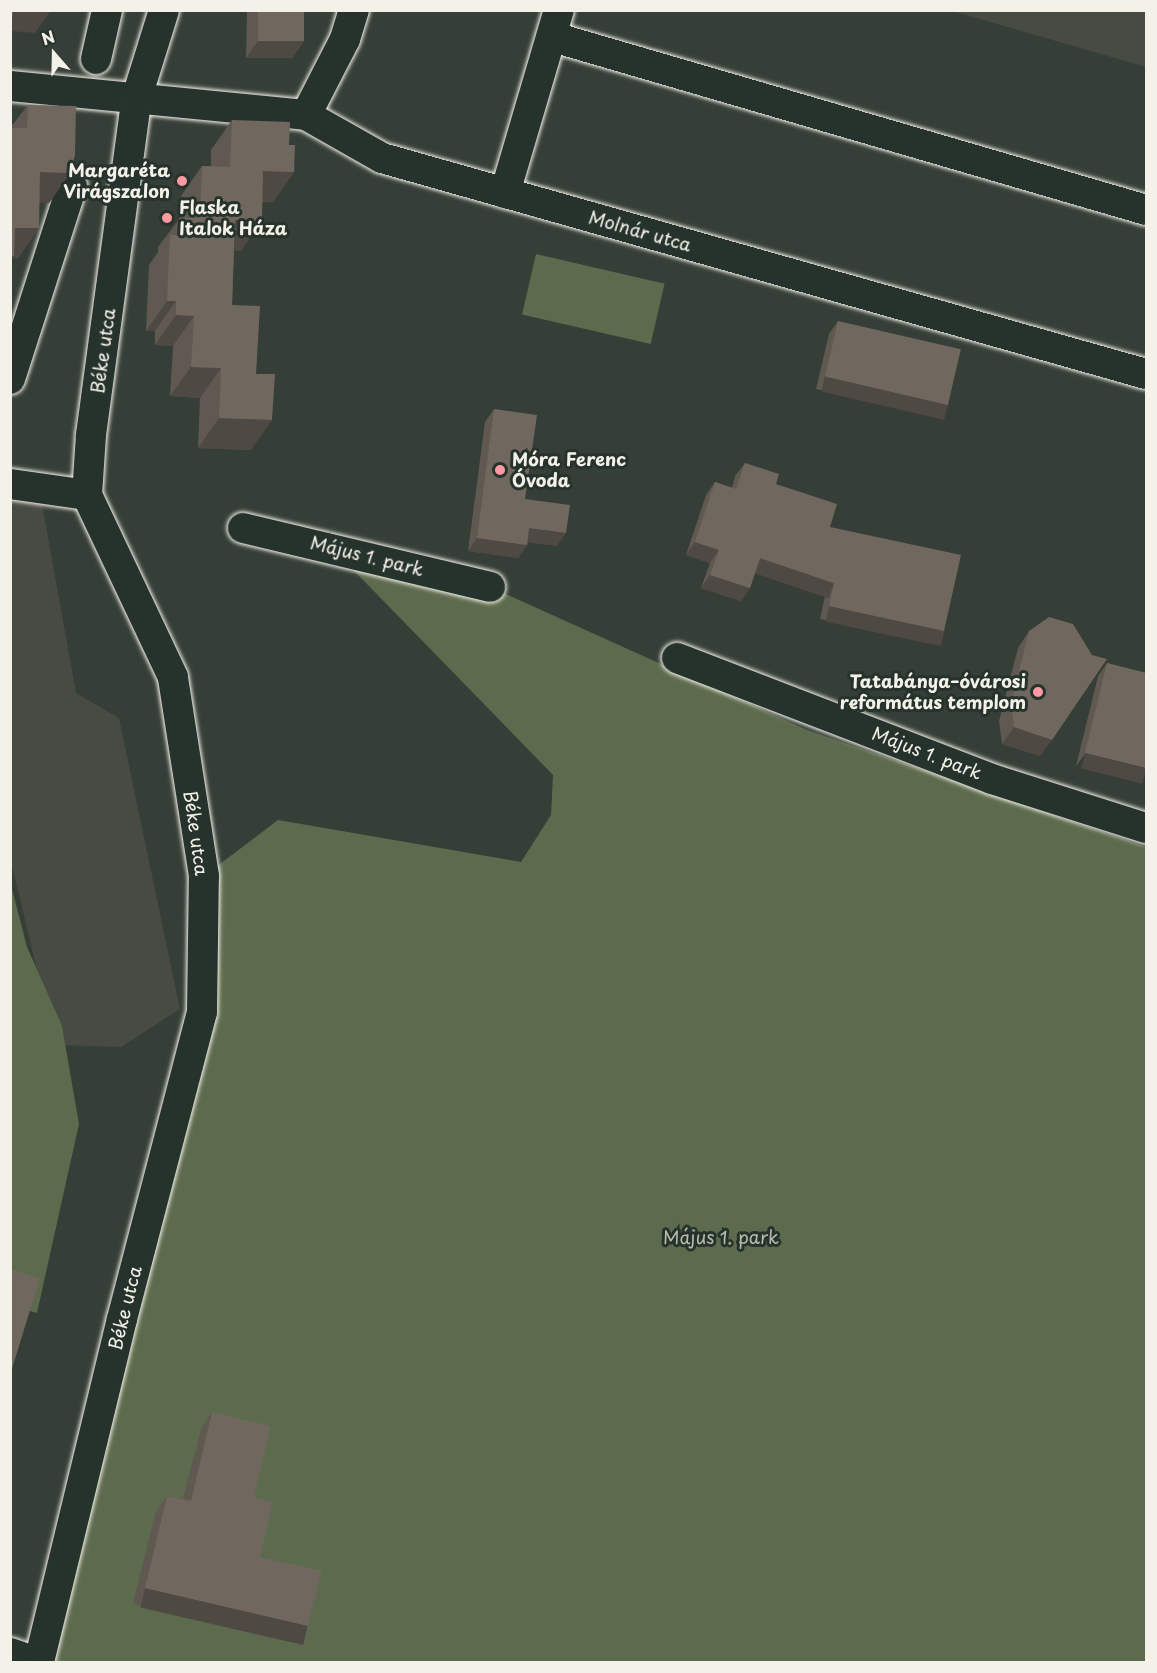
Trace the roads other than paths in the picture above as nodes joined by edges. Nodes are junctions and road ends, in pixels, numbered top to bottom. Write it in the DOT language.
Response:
graph roads {
  1 [pos="107,10"];
  2 [pos="164,10"];
  3 [pos="354,10"];
  4 [pos="556,24"];
  5 [pos="96,59"];
  6 [pos="10,86"];
  7 [pos="136,100"];
  8 [pos="306,115"];
  9 [pos="72,186"];
  10 [pos="505,193"];
  11 [pos="1146,210"];
  12 [pos="1146,374"];
  13 [pos="10,379"];
  14 [pos="10,484"];
  15 [pos="87,495"];
  16 [pos="243,528"];
  17 [pos="490,587"];
  18 [pos="677,658"];
  19 [pos="1146,828"];
  20 [pos="10,1653"];
  21 [pos="37,1662"];
  1 -- 5 [label="street"];
  2 -- 7 [label="street, Béke utca"];
  3 -- 8 [label="street"];
  4 -- 10 [label="street"];
  4 -- 11 [label="street"];
  6 -- 7 [label="street, Molnár utca"];
  7 -- 8 [label="street, Molnár utca"];
  7 -- 15 [label="street, Béke utca"];
  8 -- 10 [label="street, Molnár utca"];
  9 -- 13 [label="street"];
  10 -- 12 [label="street, Molnár utca"];
  14 -- 15 [label="street"];
  15 -- 21 [label="street, Béke utca"];
  16 -- 17 [label="street, Május 1. park"];
  18 -- 19 [label="street, Május 1. park"];
  20 -- 21 [label="street"];
}
